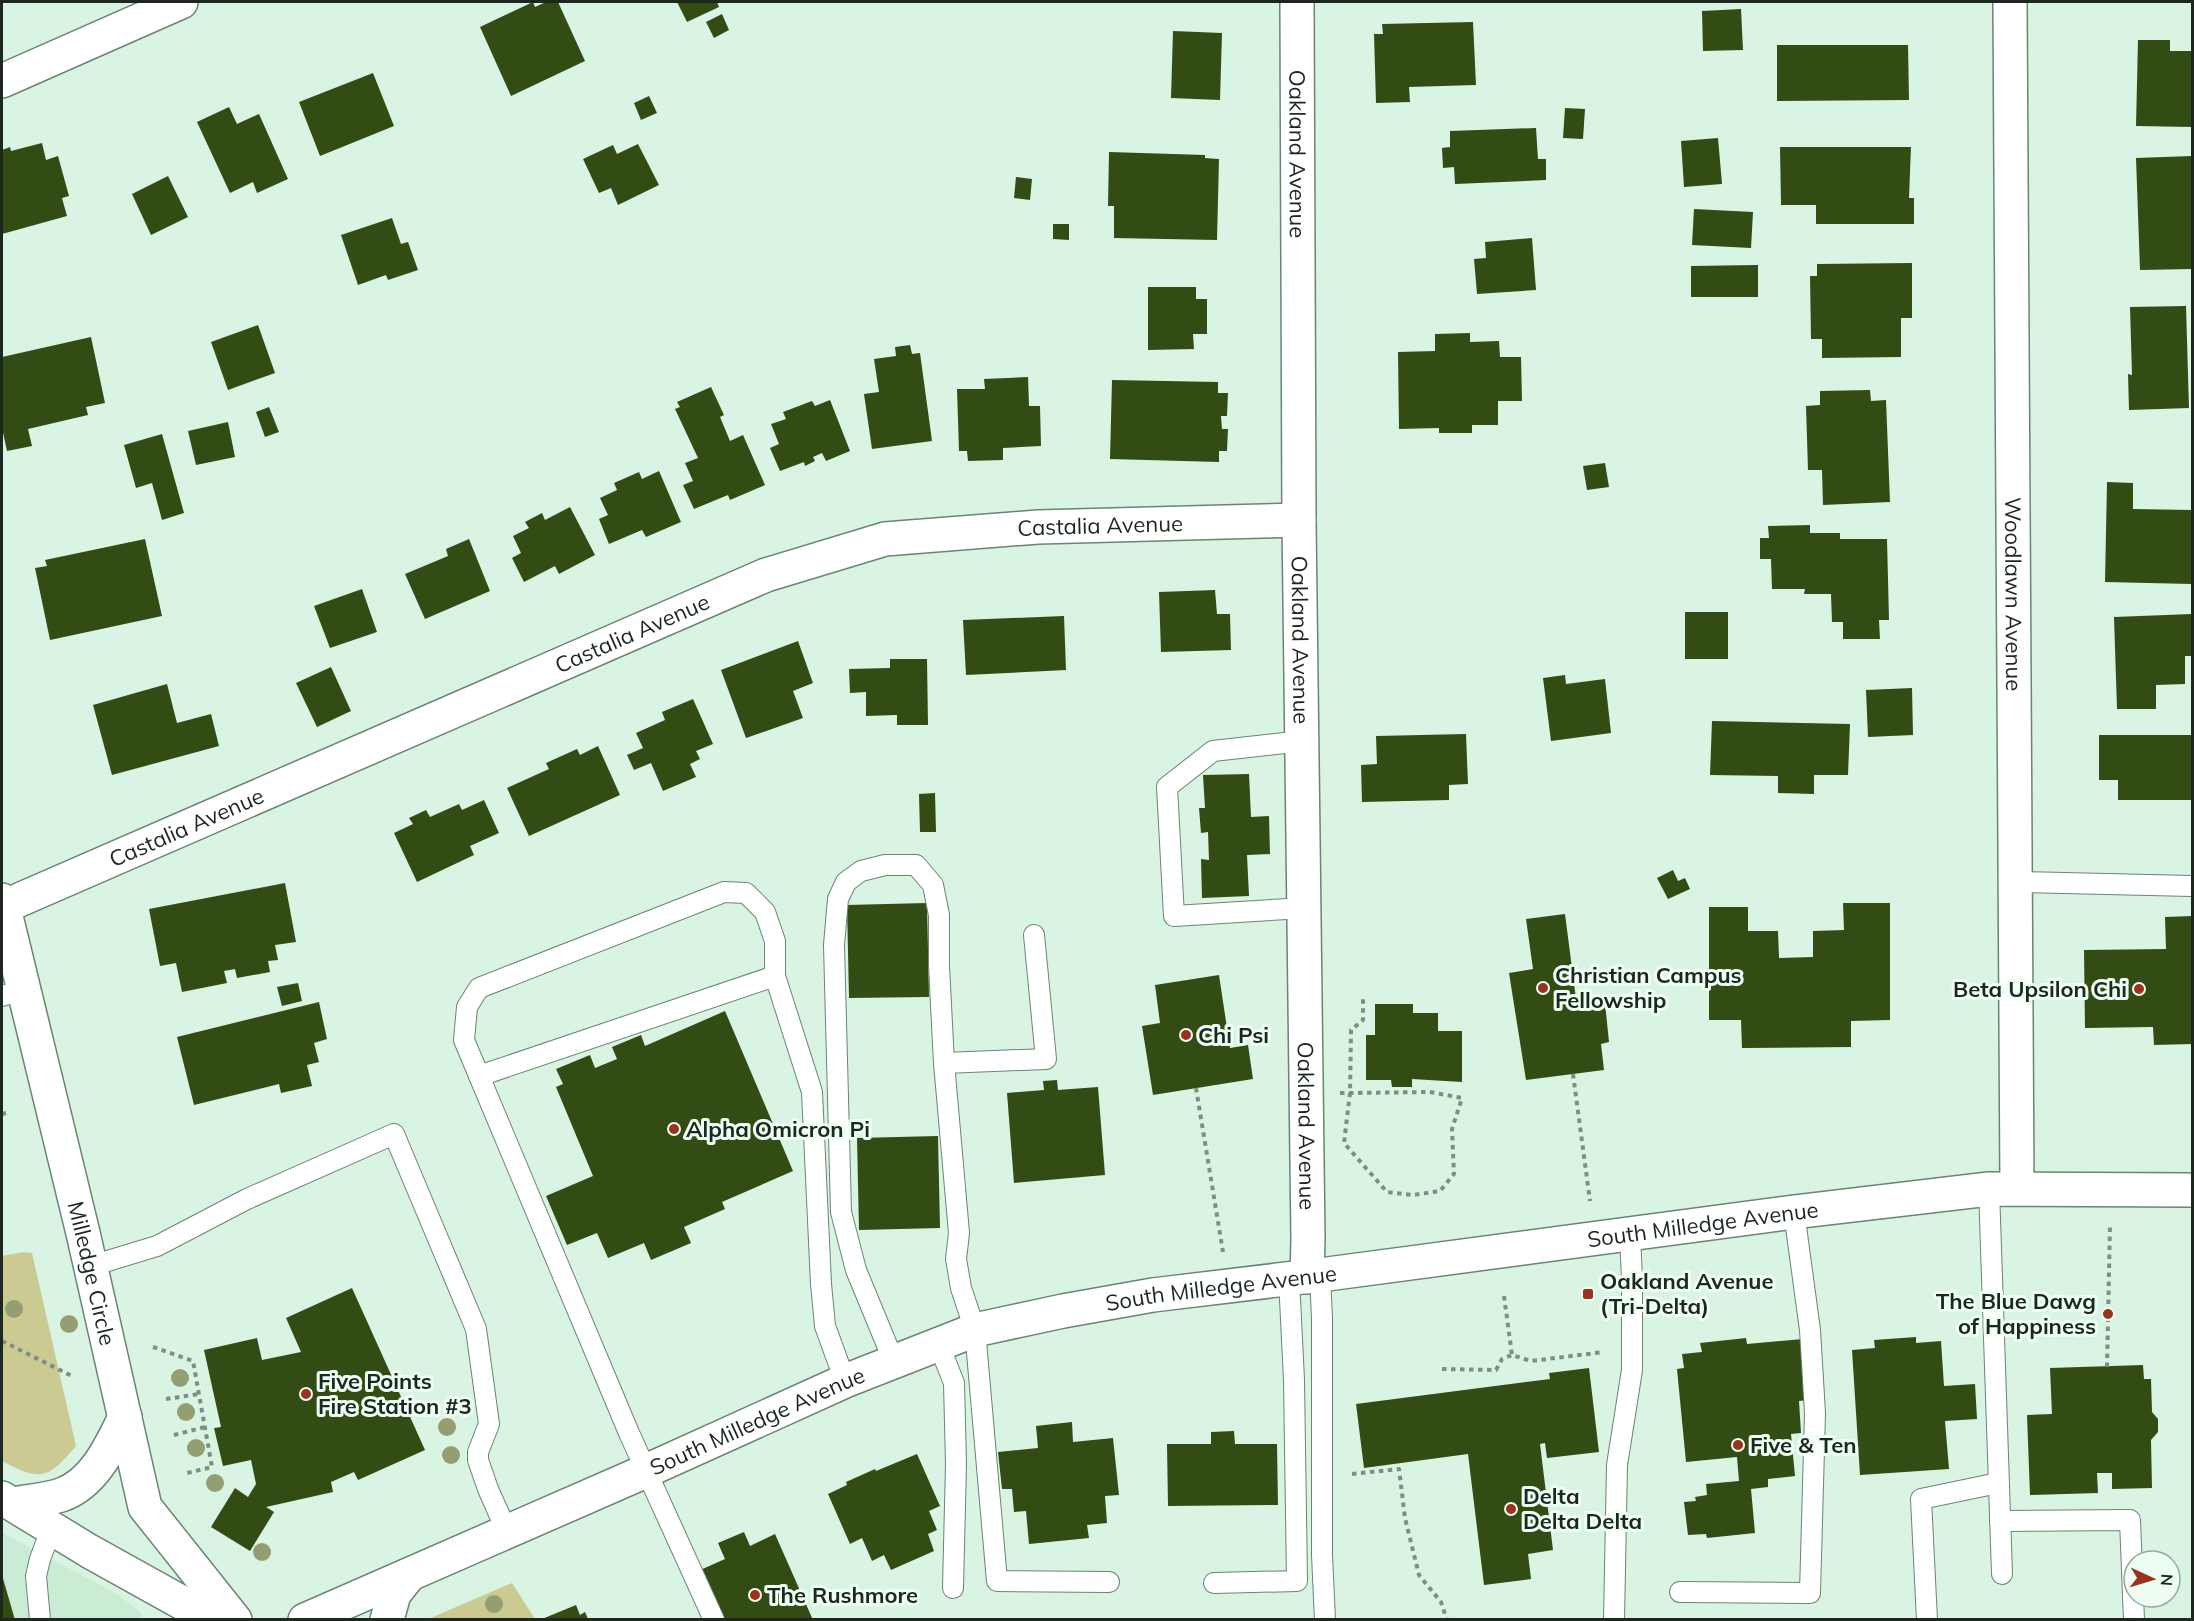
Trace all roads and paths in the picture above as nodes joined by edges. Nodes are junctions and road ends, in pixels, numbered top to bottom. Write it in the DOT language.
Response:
graph roads {
  1 [pos="181,2"];
  2 [pos="1297,2"];
  3 [pos="2010,2"];
  4 [pos="123,14"];
  5 [pos="2,81"];
  6 [pos="1299,520"];
  7 [pos="1302,741"];
  8 [pos="2016,882"];
  9 [pos="2193,886"];
  10 [pos="2,904"];
  11 [pos="1304,908"];
  12 [pos="1034,935"];
  13 [pos="775,976"];
  14 [pos="12,993"];
  15 [pos="1363,996"];
  16 [pos="944,1063"];
  17 [pos="1573,1074"];
  18 [pos="479,1076"];
  19 [pos="1196,1088"];
  20 [pos="1350,1093"];
  21 [pos="1307,1094"];
  22 [pos="2003,1189"];
  23 [pos="2193,1190"];
  24 [pos="1590,1201"];
  25 [pos="1794,1212"];
  26 [pos="2110,1226"];
  27 [pos="1629,1234"];
  28 [pos="1223,1253"];
  29 [pos="91,1266"];
  30 [pos="1305,1277"];
  31 [pos="1504,1296"];
  32 [pos="975,1330"];
  33 [pos="2,1341"];
  34 [pos="939,1345"];
  35 [pos="153,1347"];
  36 [pos="1632,1349"];
  37 [pos="1512,1355"];
  38 [pos="894,1362"];
  39 [pos="2107,1366"];
  40 [pos="1442,1369"];
  41 [pos="72,1376"];
  42 [pos="845,1381"];
  43 [pos="199,1394"];
  44 [pos="166,1400"];
  45 [pos="125,1417"];
  46 [pos="205,1428"];
  47 [pos="174,1435"];
  48 [pos="646,1471"];
  49 [pos="1373,1471"];
  50 [pos="183,1474"];
  51 [pos="1998,1483"];
  52 [pos="8,1502"];
  53 [pos="2000,1521"];
  54 [pos="51,1527"];
  55 [pos="507,1532"];
  56 [pos="2002,1574"];
  57 [pos="409,1575"];
  58 [pos="1109,1582"];
  59 [pos="1215,1583"];
  60 [pos="953,1588"];
  61 [pos="1680,1592"];
  62 [pos="40,1620"];
  63 [pos="213,1620"];
  64 [pos="235,1620"];
  65 [pos="304,1620"];
  66 [pos="387,1620"];
  67 [pos="714,1620"];
  68 [pos="1325,1620"];
  69 [pos="1447,1620"];
  70 [pos="1614,1620"];
  71 [pos="1927,1620"];
  72 [pos="2134,1620"];
  1 -- 4 [label="street"];
  2 -- 6 [label="street, Oakland Avenue"];
  3 -- 8 [label="street, Woodlawn Avenue"];
  4 -- 5 [label="street"];
  6 -- 7 [label="street, Oakland Avenue"];
  6 -- 10 [label="street, Castalia Avenue"];
  7 -- 11 [label="street, Oakland Avenue"];
  7 -- 11 [label="lane"];
  8 -- 9 [label="lane"];
  8 -- 22 [label="street, Woodlawn Avenue"];
  10 -- 14 [label="street, Milledge Circle"];
  11 -- 21 [label="street, Oakland Avenue"];
  12 -- 16 [label="lane"];
  13 -- 18 [label="lane"];
  13 -- 18 [label="lane"];
  13 -- 42 [label="lane"];
  14 -- 29 [label="street, Milledge Circle"];
  15 -- 20 [label="path"];
  16 -- 32 [label="lane"];
  16 -- 38 [label="lane"];
  17 -- 24 [label="path"];
  18 -- 48 [label="lane"];
  19 -- 28 [label="path"];
  20 -- 20 [label="path"];
  20 -- 21 [label="path"];
  21 -- 30 [label="street, Oakland Avenue"];
  22 -- 23 [label="street, South Milledge Avenue"];
  22 -- 25 [label="street, South Milledge Avenue"];
  22 -- 51 [label="lane"];
  25 -- 27 [label="street, South Milledge Avenue"];
  25 -- 61 [label="lane"];
  26 -- 39 [label="path"];
  27 -- 30 [label="street, South Milledge Avenue"];
  27 -- 36 [label="lane"];
  29 -- 45 [label="street, Milledge Circle"];
  29 -- 55 [label="lane"];
  30 -- 32 [label="street, South Milledge Avenue"];
  30 -- 59 [label="lane"];
  30 -- 68 [label="lane"];
  31 -- 37 [label="path"];
  32 -- 34 [label="street, South Milledge Avenue"];
  32 -- 58 [label="lane"];
  33 -- 41 [label="path"];
  34 -- 38 [label="street, South Milledge Avenue"];
  34 -- 60 [label="lane"];
  35 -- 43 [label="path"];
  36 -- 37 [label="path"];
  36 -- 70 [label="lane"];
  37 -- 40 [label="path"];
  38 -- 42 [label="street, South Milledge Avenue"];
  42 -- 48 [label="street, South Milledge Avenue"];
  43 -- 44 [label="path"];
  43 -- 46 [label="path"];
  45 -- 52 [label="street"];
  45 -- 64 [label="street, Milledge Circle"];
  46 -- 47 [label="path"];
  46 -- 50 [label="path"];
  48 -- 55 [label="street, South Milledge Avenue"];
  48 -- 67 [label="lane"];
  49 -- 69 [label="path"];
  51 -- 53 [label="lane"];
  51 -- 71 [label="lane"];
  52 -- 54 [label="street"];
  53 -- 56 [label="lane"];
  53 -- 72 [label="lane"];
  54 -- 62 [label="lane"];
  54 -- 63 [label="street"];
  55 -- 57 [label="street, South Milledge Avenue"];
  57 -- 65 [label="street, South Milledge Avenue"];
  57 -- 66 [label="street"];
}
